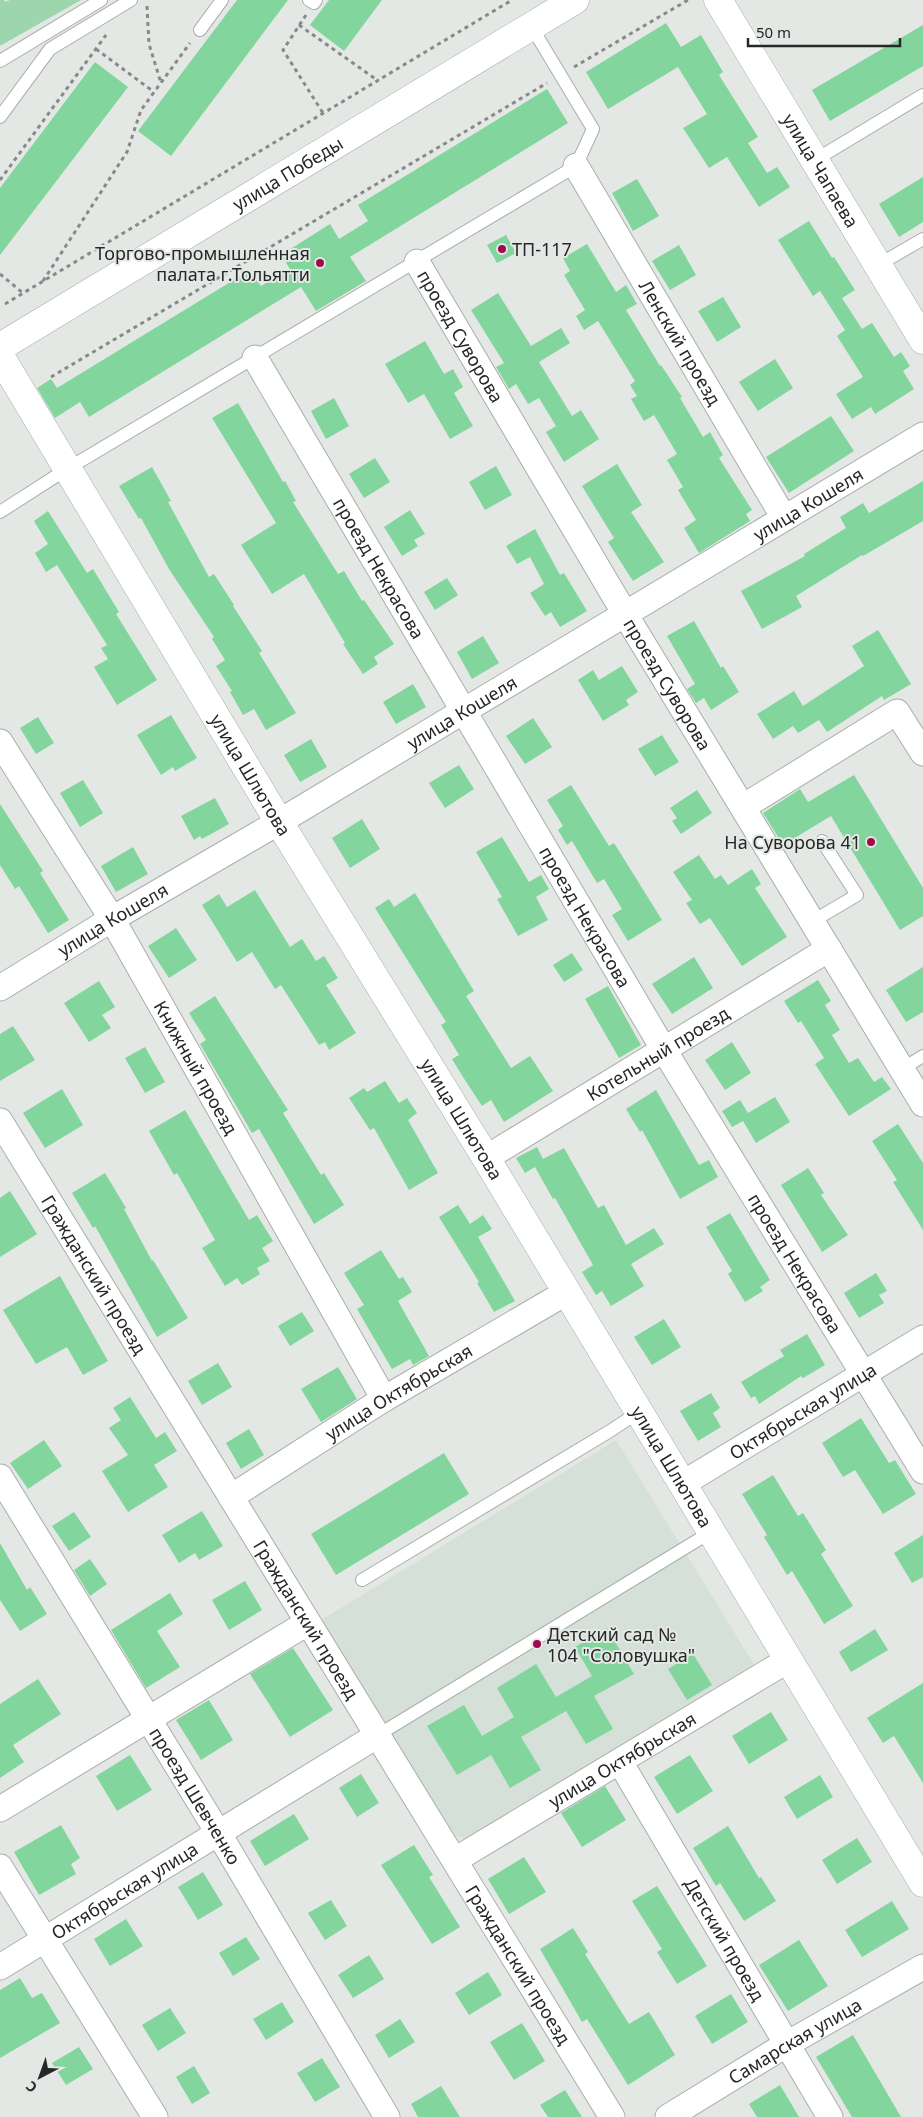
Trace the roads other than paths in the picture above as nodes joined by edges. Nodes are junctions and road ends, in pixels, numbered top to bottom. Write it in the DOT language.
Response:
graph roads {
  1 [pos="101,0"];
  2 [pos="131,0"];
  3 [pos="222,0"];
  4 [pos="575,0"];
  5 [pos="718,0"];
  6 [pos="532,26"];
  7 [pos="200,30"];
  8 [pos="0,61"];
  9 [pos="923,95"];
  10 [pos="0,117"];
  11 [pos="815,160"];
  12 [pos="576,166"];
  13 [pos="923,239"];
  14 [pos="417,262"];
  15 [pos="878,265"];
  16 [pos="923,340"];
  17 [pos="0,347"];
  18 [pos="0,356"];
  19 [pos="255,358"];
  20 [pos="923,435"];
  21 [pos="68,469"];
  22 [pos="0,512"];
  23 [pos="784,518"];
  24 [pos="625,614"];
  25 [pos="464,711"];
  26 [pos="0,742"];
  27 [pos="923,753"];
  28 [pos="743,807"];
  29 [pos="279,822"];
  30 [pos="822,841"];
  31 [pos="112,919"];
  32 [pos="813,921"];
  33 [pos="829,949"];
  34 [pos="0,988"];
  35 [pos="664,1050"];
  36 [pos="923,1056"];
  37 [pos="902,1068"];
  38 [pos="923,1104"];
  39 [pos="0,1121"];
  40 [pos="486,1158"];
  41 [pos="567,1292"];
  42 [pos="923,1338"];
  43 [pos="863,1374"];
  44 [pos="384,1399"];
  45 [pos="639,1412"];
  46 [pos="923,1471"];
  47 [pos="0,1477"];
  48 [pos="682,1484"];
  49 [pos="231,1497"];
  50 [pos="711,1532"];
  51 [pos="362,1580"];
  52 [pos="307,1623"];
  53 [pos="788,1660"];
  54 [pos="149,1720"];
  55 [pos="378,1735"];
  56 [pos="620,1762"];
  57 [pos="0,1809"];
  58 [pos="219,1834"];
  59 [pos="455,1860"];
  60 [pos="0,1867"];
  61 [pos="923,1883"];
  62 [pos="45,1940"];
  63 [pos="0,1967"];
  64 [pos="923,1967"];
  65 [pos="787,2044"];
  66 [pos="155,2117"];
  67 [pos="387,2117"];
  68 [pos="612,2117"];
  69 [pos="668,2117"];
  70 [pos="830,2117"];
  1 -- 8 [label="lane"];
  2 -- 10 [label="lane"];
  3 -- 7 [label="lane"];
  4 -- 6 [label="main road, улица Победы"];
  5 -- 11 [label="main road, улица Чапаева"];
  6 -- 12 [label="lane"];
  6 -- 17 [label="main road, улица Победы"];
  9 -- 11 [label="lane"];
  11 -- 15 [label="main road, улица Чапаева"];
  12 -- 14 [label="lane"];
  12 -- 23 [label="street, Ленский проезд"];
  13 -- 15 [label="lane"];
  14 -- 19 [label="lane"];
  14 -- 24 [label="street, проезд Суворова"];
  15 -- 16 [label="main road, улица Чапаева"];
  18 -- 21 [label="main road, улица Шлютова"];
  19 -- 21 [label="lane"];
  19 -- 25 [label="street, проезд Некрасова"];
  20 -- 23 [label="street, улица Кошеля"];
  21 -- 22 [label="lane"];
  21 -- 29 [label="main road, улица Шлютова"];
  23 -- 24 [label="street, улица Кошеля"];
  24 -- 25 [label="street, улица Кошеля"];
  24 -- 28 [label="street, проезд Суворова"];
  25 -- 29 [label="street, улица Кошеля"];
  25 -- 35 [label="street, проезд Некрасова"];
  26 -- 31 [label="street, Книжный проезд"];
  27 -- 28 [label="street"];
  28 -- 32 [label="street, проезд Суворова"];
  29 -- 31 [label="street, улица Кошеля"];
  29 -- 40 [label="main road, улица Шлютова"];
  30 -- 32 [label="lane"];
  31 -- 34 [label="street, улица Кошеля"];
  31 -- 44 [label="street, Книжный проезд"];
  32 -- 33 [label="street, проезд Суворова"];
  33 -- 35 [label="street, Котельный проезд"];
  33 -- 37 [label="street, проезд Суворова"];
  35 -- 40 [label="street, Котельный проезд"];
  35 -- 43 [label="street, проезд Некрасова"];
  36 -- 37 [label="lane"];
  37 -- 38 [label="street, проезд Суворова"];
  39 -- 49 [label="street, Гражданский проезд"];
  40 -- 41 [label="main road, улица Шлютова"];
  41 -- 44 [label="street, улица Октябрьская"];
  41 -- 45 [label="main road, улица Шлютова"];
  42 -- 43 [label="street, Октябрьская улица"];
  43 -- 46 [label="street, проезд Некрасова"];
  43 -- 48 [label="street, Октябрьская улица"];
  44 -- 49 [label="street, улица Октябрьская"];
  45 -- 48 [label="main road, улица Шлютова"];
  45 -- 51 [label="lane"];
  47 -- 54 [label="street, проезд Шевченко"];
  48 -- 50 [label="main road, улица Шлютова"];
  49 -- 52 [label="street, Гражданский проезд"];
  50 -- 53 [label="main road, улица Шлютова"];
  50 -- 55 [label="lane"];
  52 -- 54 [label="street"];
  52 -- 55 [label="street, Гражданский проезд"];
  53 -- 56 [label="street, улица Октябрьская"];
  53 -- 61 [label="main road, улица Шлютова"];
  54 -- 57 [label="street"];
  54 -- 58 [label="street, проезд Шевченко"];
  55 -- 58 [label="street, Октябрьская улица"];
  55 -- 59 [label="street, Гражданский проезд"];
  56 -- 59 [label="street, улица Октябрьская"];
  56 -- 65 [label="street, Детский проезд"];
  58 -- 62 [label="street, Октябрьская улица"];
  58 -- 67 [label="street, проезд Шевченко"];
  59 -- 68 [label="street, Гражданский проезд"];
  60 -- 62 [label="street"];
  62 -- 63 [label="street, Октябрьская улица"];
  62 -- 66 [label="street"];
  64 -- 65 [label="street, Самарская улица"];
  65 -- 69 [label="street, Самарская улица"];
  65 -- 70 [label="street, Детский проезд"];
}
